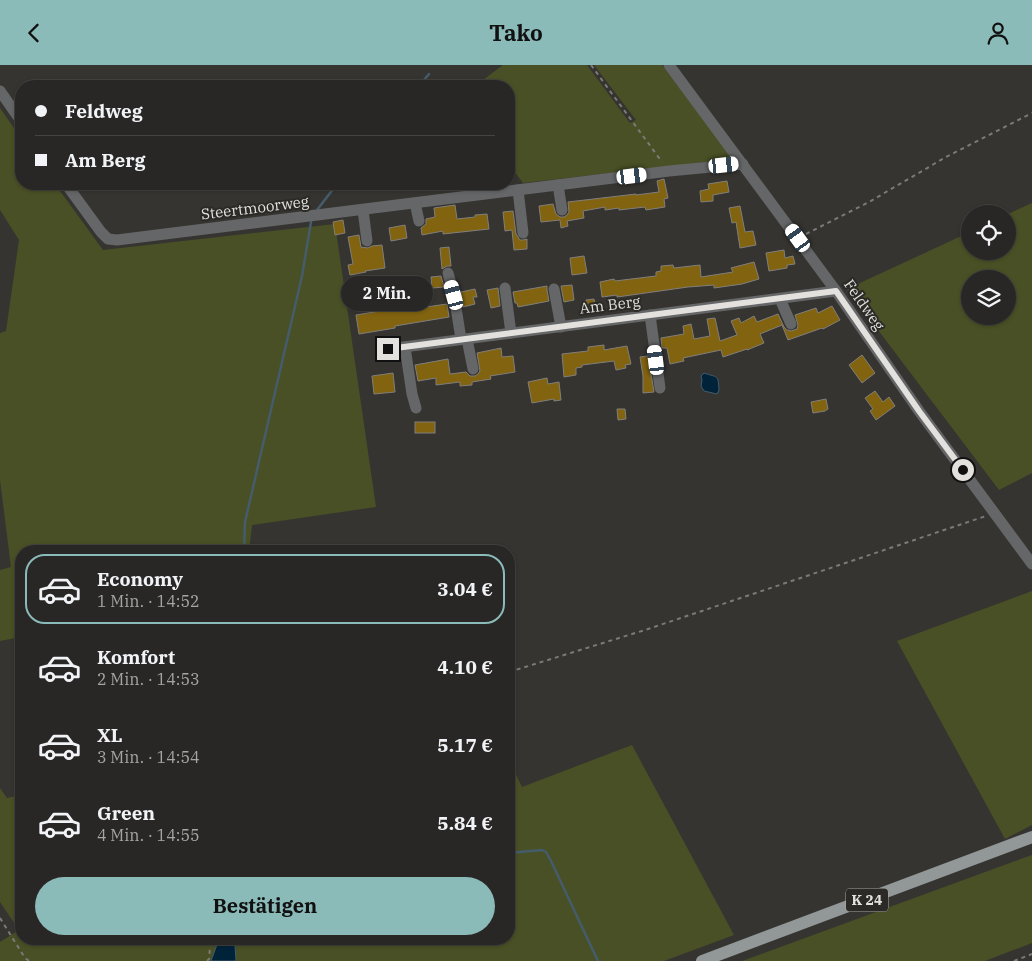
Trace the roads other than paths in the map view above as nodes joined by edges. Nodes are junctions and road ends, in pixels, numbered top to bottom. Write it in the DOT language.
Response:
graph roads {
  1 [pos="669,65"];
  2 [pos="0,91"];
  3 [pos="15,112"];
  4 [pos="743,164"];
  5 [pos="558,185"];
  6 [pos="70,190"];
  7 [pos="518,190"];
  8 [pos="415,203"];
  9 [pos="363,210"];
  10 [pos="562,210"];
  11 [pos="419,221"];
  12 [pos="524,233"];
  13 [pos="368,241"];
  14 [pos="448,273"];
  15 [pos="505,288"];
  16 [pos="554,289"];
  17 [pos="836,291"];
  18 [pos="780,299"];
  19 [pos="451,306"];
  20 [pos="650,315"];
  21 [pos="791,324"];
  22 [pos="561,327"];
  23 [pos="511,333"];
  24 [pos="462,339"];
  25 [pos="405,347"];
  26 [pos="388,349"];
  27 [pos="473,369"];
  28 [pos="660,388"];
  29 [pos="416,408"];
  30 [pos="1032,564"];
  31 [pos="1032,837"];
  32 [pos="702,961"];
  1 -- 4 [label="street, Feldweg"];
  2 -- 3 [label="street"];
  4 -- 5 [label="street, Steertmoorweg"];
  4 -- 17 [label="street, Feldweg"];
  5 -- 7 [label="street, Steertmoorweg"];
  5 -- 10 [label="street"];
  6 -- 9 [label="street, Steertmoorweg"];
  7 -- 8 [label="street, Steertmoorweg"];
  7 -- 12 [label="street"];
  8 -- 9 [label="street, Steertmoorweg"];
  8 -- 11 [label="street"];
  9 -- 13 [label="street"];
  14 -- 24 [label="street"];
  15 -- 23 [label="street"];
  16 -- 22 [label="street"];
  17 -- 18 [label="street, Am Berg"];
  17 -- 30 [label="street, Feldweg"];
  18 -- 20 [label="street, Am Berg"];
  18 -- 21 [label="street"];
  19 -- 24 [label="street"];
  20 -- 22 [label="street, Am Berg"];
  20 -- 28 [label="street"];
  22 -- 23 [label="street, Am Berg"];
  23 -- 24 [label="street, Am Berg"];
  24 -- 25 [label="street, Am Berg"];
  24 -- 27 [label="street"];
  25 -- 26 [label="street, Am Berg"];
  25 -- 29 [label="street"];
  31 -- 32 [label="main road, K 24"];
}
